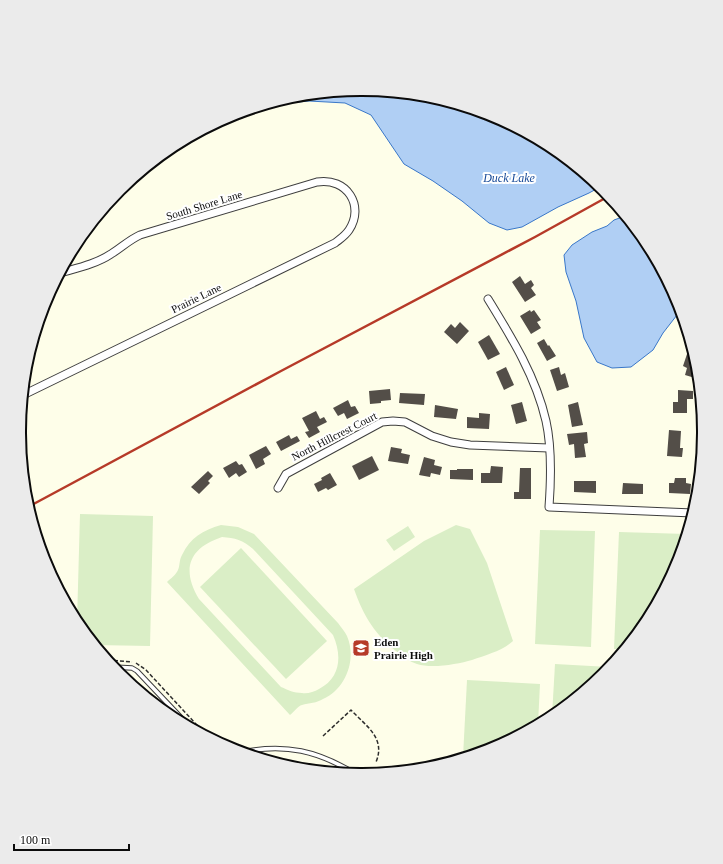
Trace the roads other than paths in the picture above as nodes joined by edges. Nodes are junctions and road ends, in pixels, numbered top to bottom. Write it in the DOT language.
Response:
graph roads {
  1 [pos="353,201"];
  2 [pos="68,271"];
  3 [pos="488,300"];
  4 [pos="29,392"];
  5 [pos="549,448"];
  6 [pos="278,488"];
  7 [pos="687,513"];
  8 [pos="123,668"];
  9 [pos="174,711"];
  10 [pos="256,750"];
  11 [pos="345,767"];
  1 -- 2 [label="street, South Shore Lane"];
  1 -- 4 [label="street, Prairie Lane"];
  3 -- 5 [label="street"];
  5 -- 6 [label="street, North Hillcrest Court"];
  5 -- 7 [label="street"];
  8 -- 9 [label="lane"];
  10 -- 11 [label="lane"];
}
